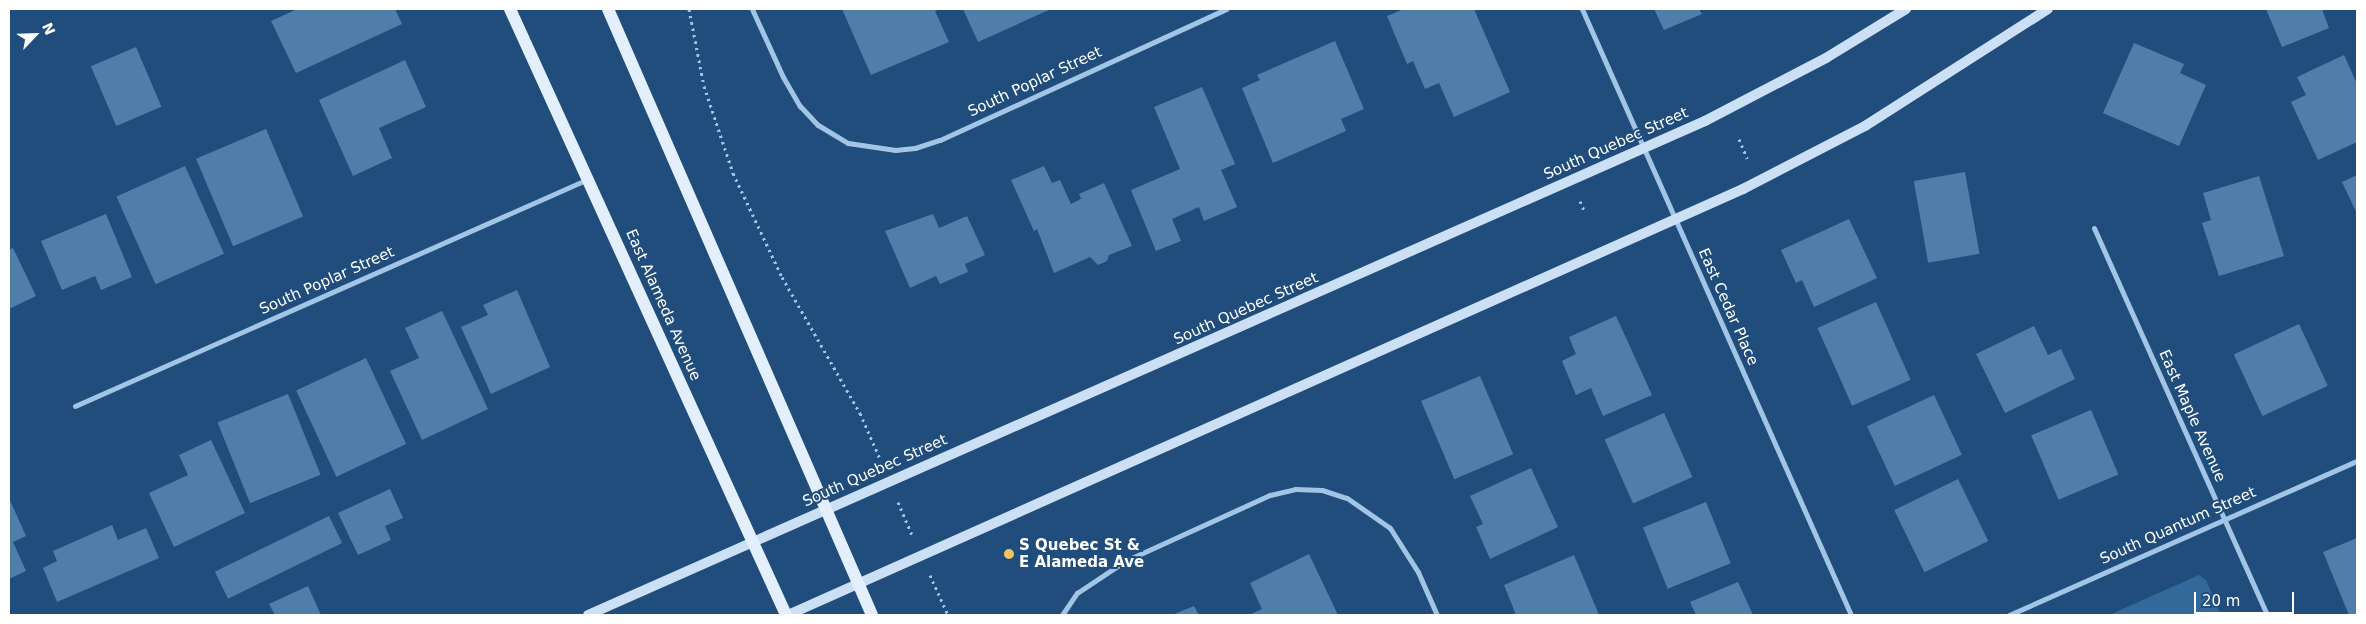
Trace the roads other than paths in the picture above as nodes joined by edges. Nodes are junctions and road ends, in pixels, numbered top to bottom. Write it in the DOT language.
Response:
graph roads {
  1 [pos="510,9"];
  2 [pos="608,9"];
  3 [pos="752,9"];
  4 [pos="1226,9"];
  5 [pos="1582,9"];
  6 [pos="1906,9"];
  7 [pos="2048,9"];
  8 [pos="1644,147"];
  9 [pos="588,179"];
  10 [pos="1675,219"];
  11 [pos="2094,228"];
  12 [pos="75,406"];
  13 [pos="2357,461"];
  14 [pos="824,510"];
  15 [pos="2224,520"];
  16 [pos="753,541"];
  17 [pos="858,583"];
  18 [pos="588,615"];
  19 [pos="787,615"];
  20 [pos="872,615"];
  21 [pos="1062,615"];
  22 [pos="1437,615"];
  23 [pos="1851,615"];
  24 [pos="2009,615"];
  25 [pos="2267,615"];
  1 -- 9 [label="main road, East Alameda Avenue"];
  2 -- 14 [label="main road"];
  3 -- 4 [label="street, South Poplar Street"];
  5 -- 8 [label="street, East Cedar Place"];
  6 -- 8 [label="main road, South Quebec Street"];
  7 -- 10 [label="main road"];
  8 -- 10 [label="street, East Cedar Place"];
  8 -- 14 [label="main road, South Quebec Street"];
  9 -- 12 [label="street, South Poplar Street"];
  9 -- 16 [label="main road, East Alameda Avenue"];
  10 -- 17 [label="main road"];
  10 -- 23 [label="street, East Cedar Place"];
  11 -- 15 [label="street, East Maple Avenue"];
  13 -- 15 [label="street, South Quantum Street"];
  14 -- 16 [label="main road, South Quebec Street"];
  14 -- 17 [label="main road"];
  15 -- 24 [label="street, South Quantum Street"];
  15 -- 25 [label="street, East Maple Avenue"];
  16 -- 18 [label="main road, South Quebec Street"];
  16 -- 19 [label="main road, East Alameda Avenue"];
  17 -- 19 [label="main road"];
  17 -- 20 [label="main road"];
  21 -- 22 [label="street"];
}
